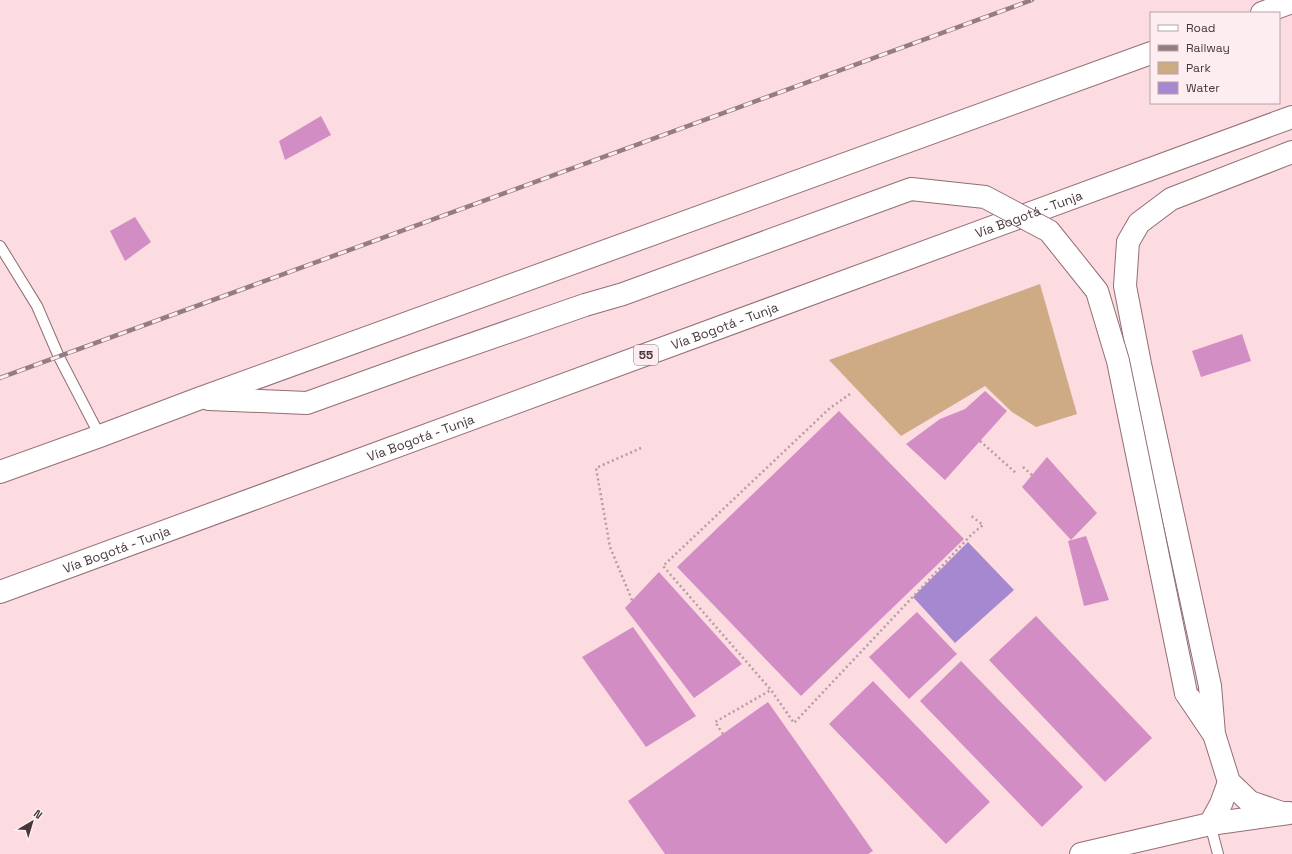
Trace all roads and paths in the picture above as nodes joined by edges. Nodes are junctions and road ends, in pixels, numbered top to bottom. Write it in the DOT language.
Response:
graph roads {
  1 [pos="1292,2"];
  2 [pos="1265,12"];
  3 [pos="1150,54"];
  4 [pos="1292,118"];
  5 [pos="1292,152"];
  6 [pos="0,246"];
  7 [pos="850,394"];
  8 [pos="198,399"];
  9 [pos="100,436"];
  10 [pos="980,441"];
  11 [pos="641,448"];
  12 [pos="1023,467"];
  13 [pos="0,472"];
  14 [pos="1016,473"];
  15 [pos="1032,475"];
  16 [pos="970,515"];
  17 [pos="0,592"];
  18 [pos="632,600"];
  19 [pos="771,690"];
  20 [pos="723,734"];
  21 [pos="1214,734"];
  22 [pos="1229,782"];
  23 [pos="1287,813"];
  24 [pos="1210,824"];
  25 [pos="1081,854"];
  26 [pos="1218,854"];
  1 -- 2 [label="main road"];
  3 -- 8 [label="main road"];
  4 -- 17 [label="main road, Vía Bogotá - Tunja / 55"];
  5 -- 21 [label="main road"];
  6 -- 9 [label="lane"];
  7 -- 19 [label="path"];
  8 -- 9 [label="main road"];
  8 -- 21 [label="main road, bridge"];
  9 -- 13 [label="main road"];
  10 -- 14 [label="path"];
  11 -- 18 [label="path"];
  12 -- 15 [label="path"];
  16 -- 19 [label="path"];
  19 -- 20 [label="path"];
  21 -- 22 [label="main road"];
  22 -- 23 [label="main road"];
  22 -- 24 [label="main road"];
  23 -- 24 [label="main road"];
  24 -- 25 [label="main road"];
  24 -- 26 [label="lane"];
}
